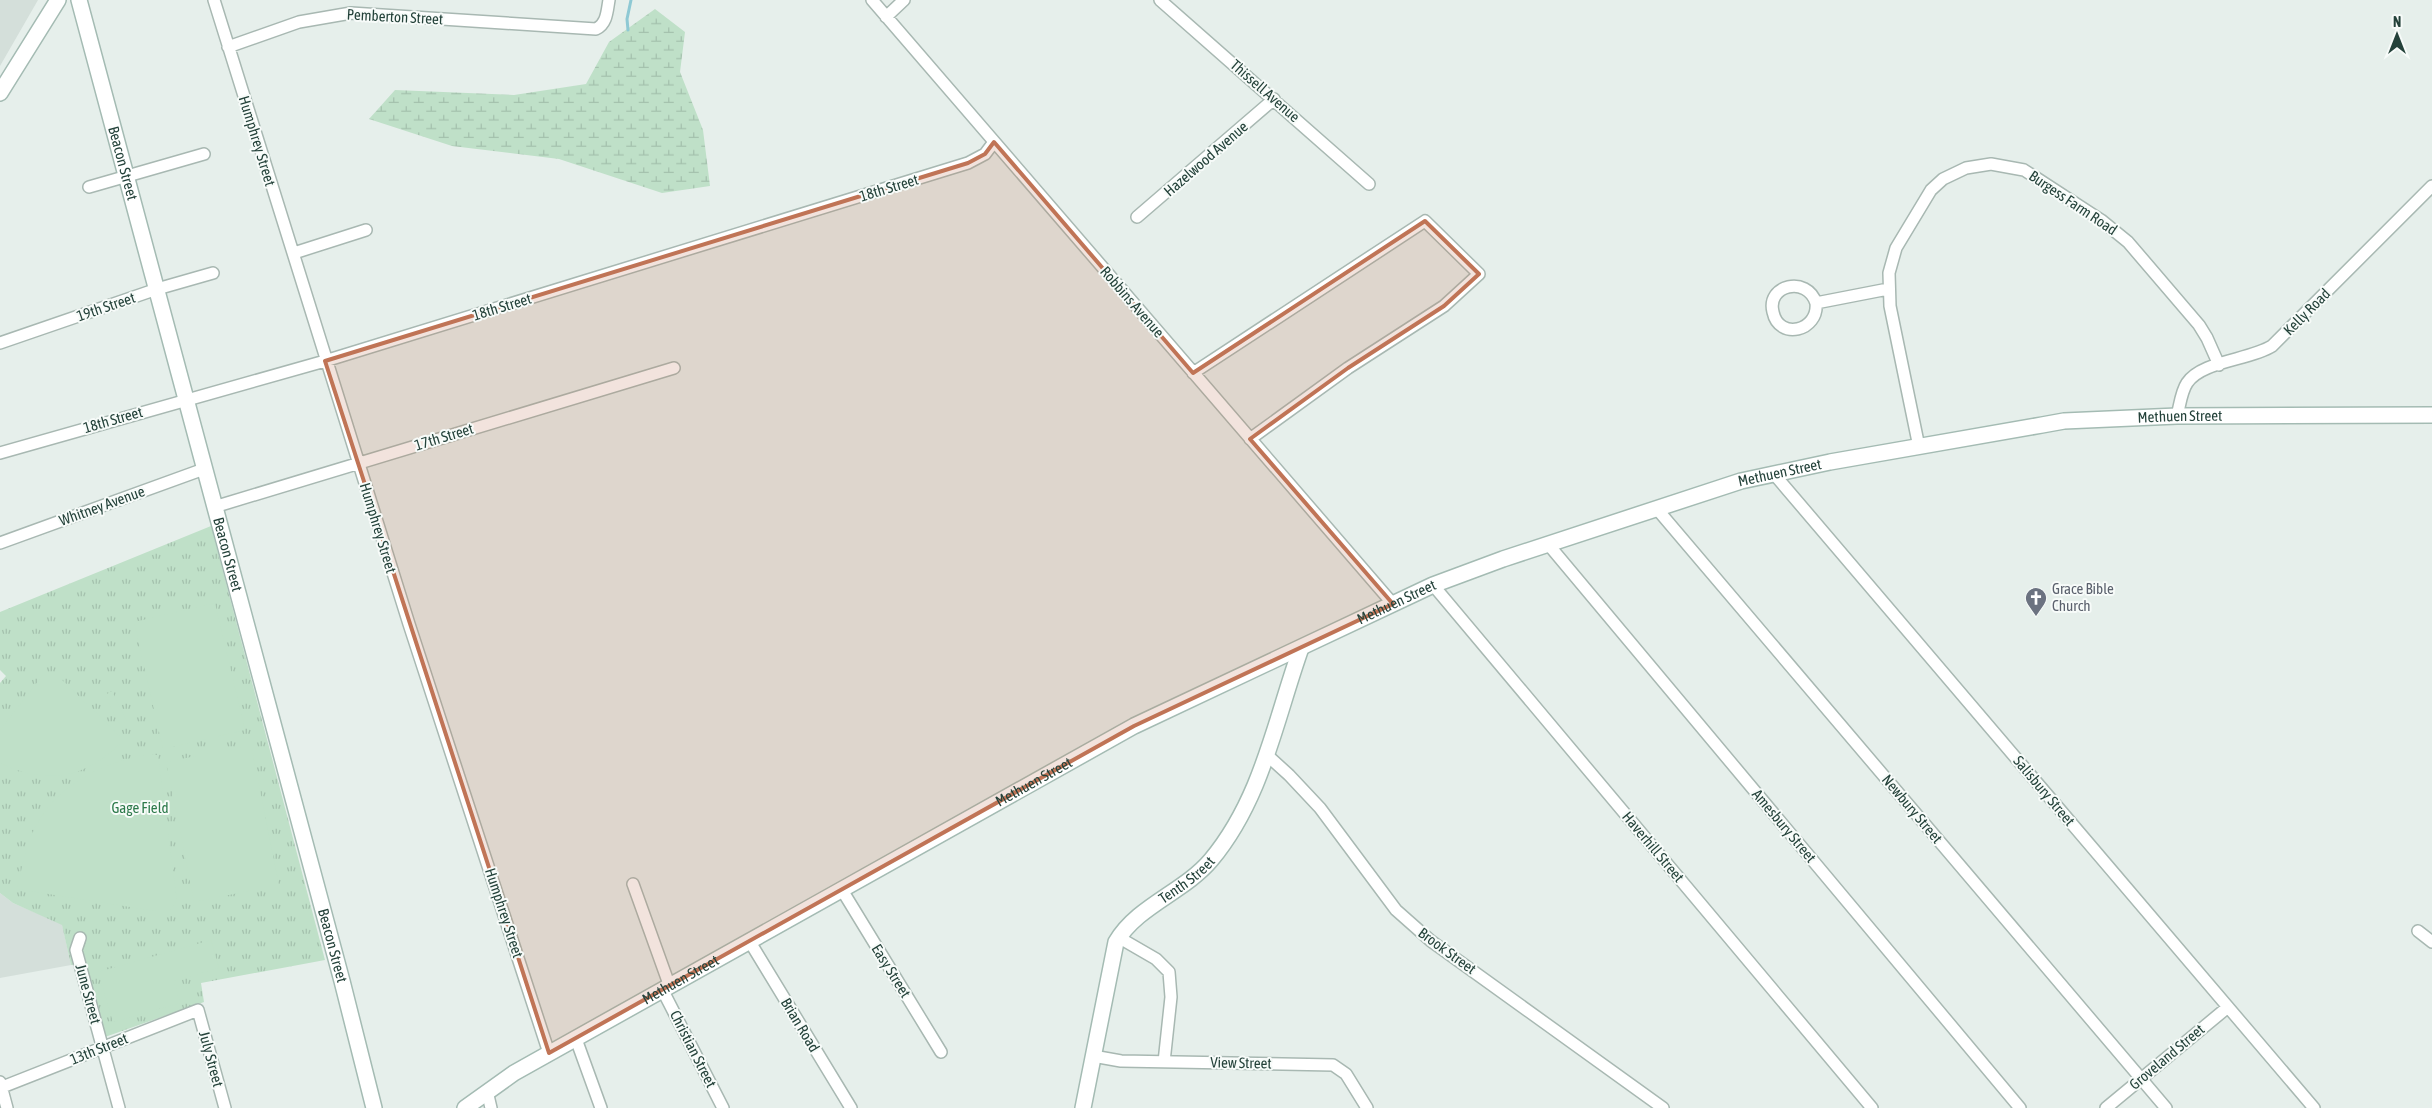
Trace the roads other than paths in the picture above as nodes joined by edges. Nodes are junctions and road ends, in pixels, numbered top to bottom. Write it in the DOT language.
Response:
graph roads {
  1 [pos="58,0"];
  2 [pos="79,0"];
  3 [pos="214,0"];
  4 [pos="609,0"];
  5 [pos="872,0"];
  6 [pos="904,0"];
  7 [pos="1160,0"];
  8 [pos="886,17"];
  9 [pos="228,46"];
  10 [pos="0,93"];
  11 [pos="1274,99"];
  12 [pos="994,142"];
  13 [pos="204,154"];
  14 [pos="127,176"];
  15 [pos="1369,184"];
  16 [pos="2432,186"];
  17 [pos="89,187"];
  18 [pos="1137,217"];
  19 [pos="366,230"];
  20 [pos="294,253"];
  21 [pos="213,273"];
  22 [pos="156,289"];
  23 [pos="1888,289"];
  24 [pos="1816,303"];
  25 [pos="0,343"];
  26 [pos="325,361"];
  27 [pos="2219,365"];
  28 [pos="674,368"];
  29 [pos="1193,373"];
  30 [pos="185,399"];
  31 [pos="2432,415"];
  32 [pos="2177,416"];
  33 [pos="1250,439"];
  34 [pos="1919,447"];
  35 [pos="0,453"];
  36 [pos="358,463"];
  37 [pos="204,469"];
  38 [pos="1774,474"];
  39 [pos="214,507"];
  40 [pos="1657,509"];
  41 [pos="0,543"];
  42 [pos="1548,544"];
  43 [pos="1434,585"];
  44 [pos="1393,604"];
  45 [pos="1301,648"];
  46 [pos="1267,755"];
  47 [pos="633,884"];
  48 [pos="842,890"];
  49 [pos="2418,931"];
  50 [pos="1118,937"];
  51 [pos="80,938"];
  52 [pos="750,942"];
  53 [pos="2432,942"];
  54 [pos="667,989"];
  55 [pos="2228,1007"];
  56 [pos="198,1010"];
  57 [pos="576,1039"];
  58 [pos="103,1048"];
  59 [pos="941,1052"];
  60 [pos="549,1054"];
  61 [pos="1093,1056"];
  62 [pos="1164,1062"];
  63 [pos="2141,1079"];
  64 [pos="1,1086"];
  65 [pos="487,1091"];
  66 [pos="7,1108"];
  67 [pos="118,1108"];
  68 [pos="224,1108"];
  69 [pos="374,1108"];
  70 [pos="465,1108"];
  71 [pos="492,1108"];
  72 [pos="601,1108"];
  73 [pos="724,1108"];
  74 [pos="850,1108"];
  75 [pos="1082,1108"];
  76 [pos="1367,1108"];
  77 [pos="1663,1108"];
  78 [pos="1872,1108"];
  79 [pos="2020,1108"];
  80 [pos="2106,1108"];
  81 [pos="2166,1108"];
  82 [pos="2314,1108"];
  1 -- 10 [label="street"];
  2 -- 14 [label="street, Beacon Street"];
  3 -- 9 [label="street, Humphrey Street"];
  4 -- 9 [label="street, Pemberton Street"];
  5 -- 8 [label="street, Robbins Avenue"];
  6 -- 8 [label="street"];
  7 -- 11 [label="street, Thissell Avenue"];
  8 -- 12 [label="street, Robbins Avenue"];
  9 -- 20 [label="street, Humphrey Street"];
  11 -- 15 [label="street, Thissell Avenue"];
  11 -- 18 [label="street, Hazelwood Avenue"];
  12 -- 26 [label="street, 18th Street"];
  12 -- 29 [label="street, Robbins Avenue"];
  13 -- 14 [label="street"];
  14 -- 17 [label="street"];
  14 -- 22 [label="street, Beacon Street"];
  16 -- 27 [label="street, Kelly Road"];
  19 -- 20 [label="street"];
  20 -- 26 [label="street, Humphrey Street"];
  21 -- 22 [label="street, 19th Street"];
  22 -- 25 [label="street, 19th Street"];
  22 -- 30 [label="street, Beacon Street"];
  23 -- 24 [label="street"];
  23 -- 27 [label="street, Burgess Farm Road"];
  23 -- 34 [label="street, Burgess Farm Road"];
  26 -- 30 [label="street, 18th Street"];
  26 -- 36 [label="street, Humphrey Street"];
  27 -- 32 [label="street, Kelly Road"];
  28 -- 36 [label="street, 17th Street"];
  29 -- 33 [label="street, Robbins Avenue"];
  29 -- 33 [label="street"];
  30 -- 35 [label="street, 18th Street"];
  30 -- 37 [label="street, Beacon Street"];
  31 -- 32 [label="street, Methuen Street"];
  32 -- 34 [label="street, Methuen Street"];
  33 -- 44 [label="street, Robbins Avenue"];
  34 -- 38 [label="street, Methuen Street"];
  36 -- 39 [label="street, 17th Street"];
  36 -- 60 [label="street, Humphrey Street"];
  37 -- 39 [label="street, Beacon Street"];
  37 -- 41 [label="street, Whitney Avenue"];
  38 -- 40 [label="street, Methuen Street"];
  38 -- 55 [label="street, Salisbury Street"];
  39 -- 69 [label="street, Beacon Street"];
  40 -- 42 [label="street, Methuen Street"];
  40 -- 63 [label="street, Newbury Street"];
  42 -- 43 [label="street, Methuen Street"];
  42 -- 79 [label="street, Amesbury Street"];
  43 -- 44 [label="street, Methuen Street"];
  43 -- 78 [label="street, Haverhill Street"];
  44 -- 45 [label="street, Methuen Street"];
  45 -- 46 [label="street, Tenth Street"];
  45 -- 48 [label="street, Methuen Street"];
  46 -- 50 [label="street, Tenth Street"];
  46 -- 77 [label="street, Brook Street"];
  47 -- 54 [label="street, Christian Street"];
  48 -- 52 [label="street, Methuen Street"];
  48 -- 59 [label="street, Easy Street"];
  49 -- 53 [label="street"];
  50 -- 61 [label="street, Tenth Street"];
  50 -- 62 [label="street"];
  51 -- 58 [label="street, June Street"];
  52 -- 54 [label="street, Methuen Street"];
  52 -- 74 [label="street, Brian Road"];
  54 -- 57 [label="street, Methuen Street"];
  54 -- 73 [label="street, Christian Street"];
  55 -- 63 [label="street, Groveland Street"];
  55 -- 82 [label="street, Salisbury Street"];
  56 -- 58 [label="street, 13th Street"];
  56 -- 68 [label="street, July Street"];
  57 -- 60 [label="street, Methuen Street"];
  57 -- 72 [label="street"];
  58 -- 64 [label="street, 13th Street"];
  58 -- 67 [label="street, June Street"];
  60 -- 65 [label="street, Methuen Street"];
  61 -- 62 [label="street, View Street"];
  61 -- 75 [label="street, Tenth Street"];
  62 -- 76 [label="street, View Street"];
  63 -- 80 [label="street, Groveland Street"];
  63 -- 81 [label="street, Newbury Street"];
  64 -- 66 [label="street"];
  65 -- 70 [label="street, Methuen Street"];
  65 -- 71 [label="street"];
}
